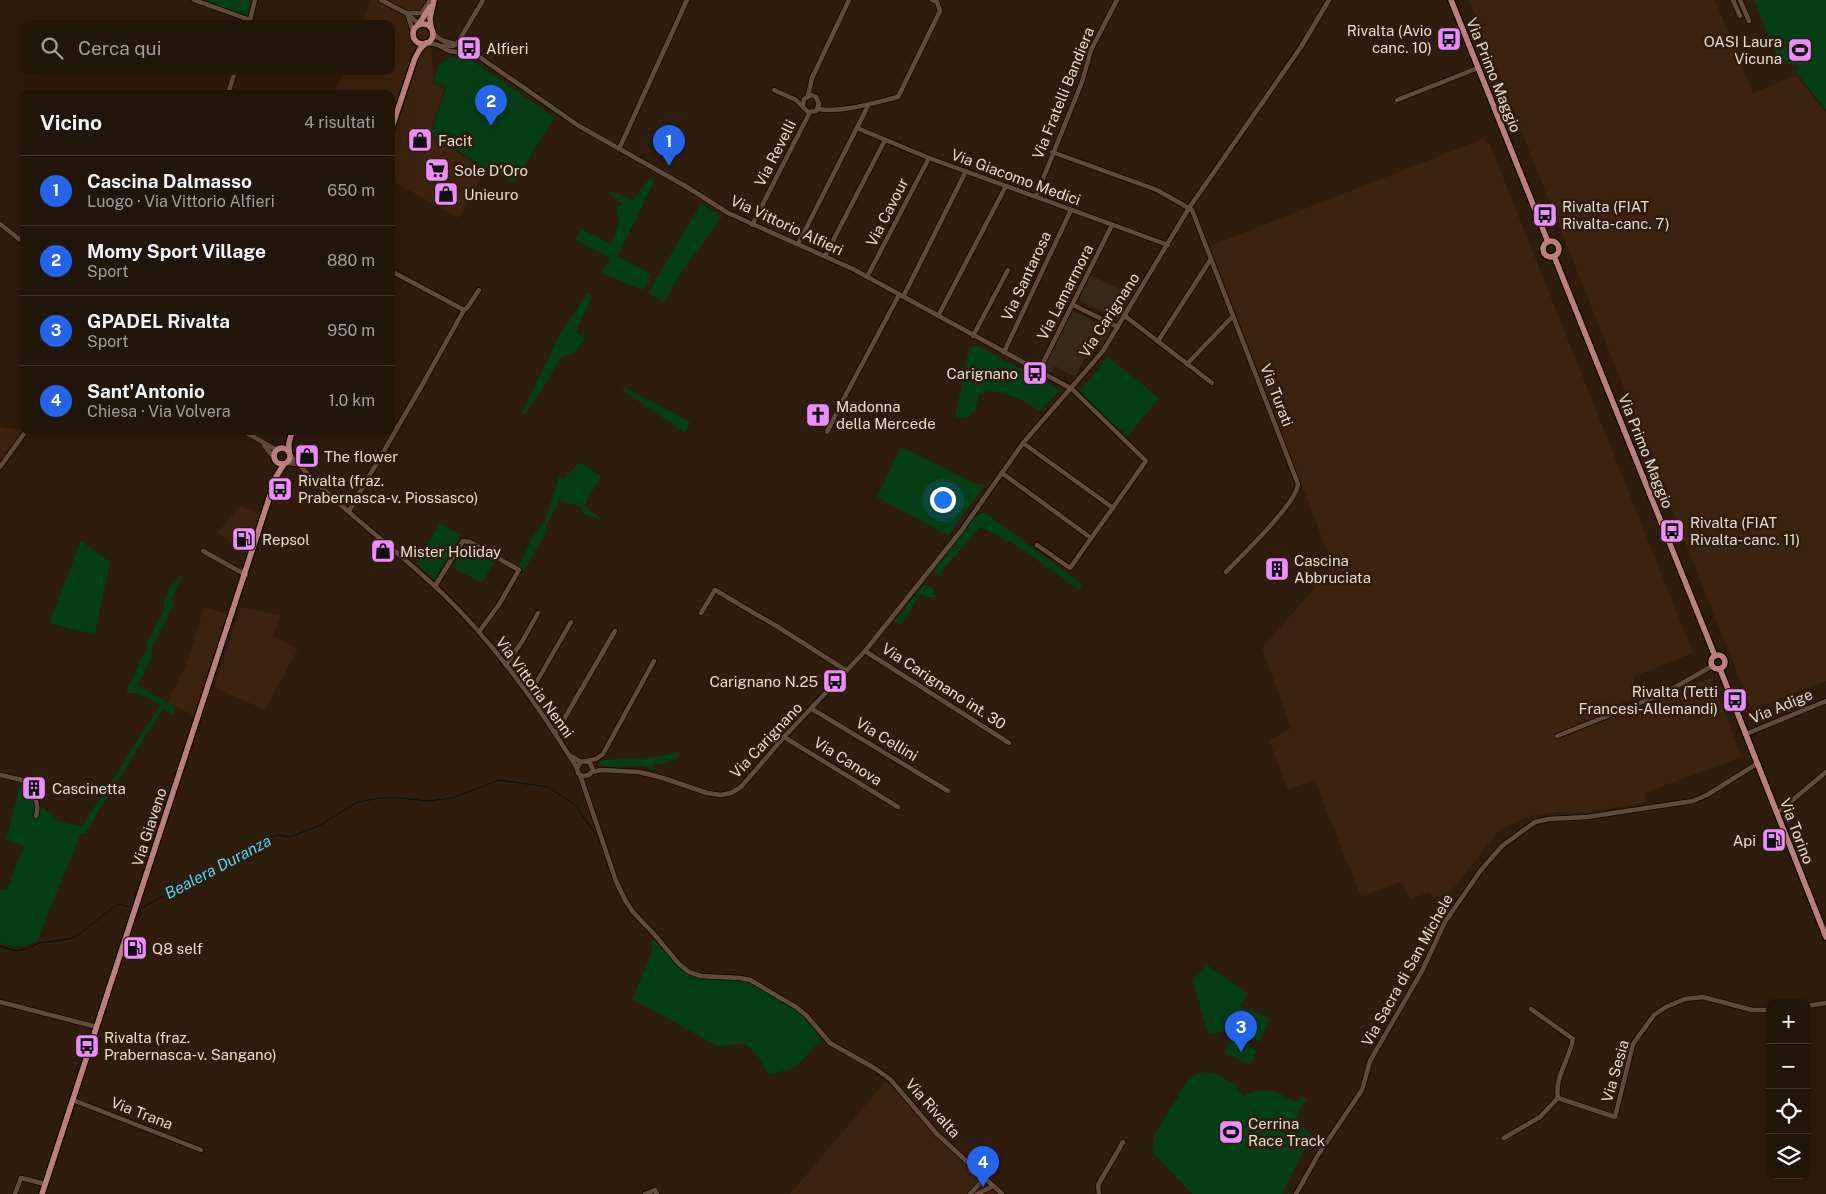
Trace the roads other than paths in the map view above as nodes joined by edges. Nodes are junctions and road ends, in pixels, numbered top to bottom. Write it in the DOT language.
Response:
graph roads {
  1 [pos="194,0"];
  2 [pos="255,0"];
  3 [pos="381,0"];
  4 [pos="432,0"];
  5 [pos="483,0"];
  6 [pos="687,0"];
  7 [pos="849,0"];
  8 [pos="932,0"];
  9 [pos="1116,0"];
  10 [pos="1329,0"];
  11 [pos="1451,0"];
  12 [pos="1733,0"];
  13 [pos="1740,0"];
  14 [pos="406,13"];
  15 [pos="1740,16"];
  16 [pos="244,20"];
  17 [pos="250,20"];
  18 [pos="1749,21"];
  19 [pos="419,24"];
  20 [pos="413,31"];
  21 [pos="432,31"];
  22 [pos="414,39"];
  23 [pos="427,43"];
  24 [pos="457,44"];
  25 [pos="442,46"];
  26 [pos="474,54"];
  27 [pos="415,58"];
  28 [pos="1478,68"];
  29 [pos="234,75"];
  30 [pos="229,90"];
  31 [pos="774,90"];
  32 [pos="808,97"];
  33 [pos="796,100"];
  34 [pos="1397,100"];
  35 [pos="819,101"];
  36 [pos="869,104"];
  37 [pos="802,105"];
  38 [pos="818,109"];
  39 [pos="832,110"];
  40 [pos="808,112"];
  41 [pos="395,118"];
  42 [pos="857,128"];
  43 [pos="885,140"];
  44 [pos="619,148"];
  45 [pos="1052,152"];
  46 [pos="929,158"];
  47 [pos="966,172"];
  48 [pos="1006,186"];
  49 [pos="1036,196"];
  50 [pos="1190,208"];
  51 [pos="1071,210"];
  52 [pos="0,224"];
  53 [pos="752,225"];
  54 [pos="1112,225"];
  55 [pos="20,240"];
  56 [pos="1548,242"];
  57 [pos="798,244"];
  58 [pos="1168,245"];
  59 [pos="825,256"];
  60 [pos="1554,256"];
  61 [pos="1211,259"];
  62 [pos="1008,270"];
  63 [pos="395,273"];
  64 [pos="867,277"];
  65 [pos="479,290"];
  66 [pos="901,296"];
  67 [pos="1073,305"];
  68 [pos="464,310"];
  69 [pos="938,316"];
  70 [pos="1125,316"];
  71 [pos="1233,316"];
  72 [pos="1118,327"];
  73 [pos="973,336"];
  74 [pos="1158,341"];
  75 [pos="1004,352"];
  76 [pos="1187,364"];
  77 [pos="1039,371"];
  78 [pos="1212,383"];
  79 [pos="1072,389"];
  80 [pos="395,431"];
  81 [pos="827,432"];
  82 [pos="23,435"];
  83 [pos="250,435"];
  84 [pos="291,435"];
  85 [pos="393,435"];
  86 [pos="261,442"];
  87 [pos="288,442"];
  88 [pos="1023,442"];
  89 [pos="279,449"];
  90 [pos="290,453"];
  91 [pos="281,463"];
  92 [pos="298,464"];
  93 [pos="0,467"];
  94 [pos="1002,472"];
  95 [pos="1113,508"];
  96 [pos="348,511"];
  97 [pos="1091,538"];
  98 [pos="1037,545"];
  99 [pos="203,551"];
  100 [pos="1226,572"];
  101 [pos="246,575"];
  102 [pos="435,586"];
  103 [pos="538,613"];
  104 [pos="700,613"];
  105 [pos="571,622"];
  106 [pos="615,631"];
  107 [pos="479,632"];
  108 [pos="865,651"];
  109 [pos="1715,656"];
  110 [pos="654,661"];
  111 [pos="506,665"];
  112 [pos="1712,666"];
  113 [pos="1720,669"];
  114 [pos="847,671"];
  115 [pos="530,695"];
  116 [pos="1826,701"];
  117 [pos="812,709"];
  118 [pos="556,733"];
  119 [pos="1746,734"];
  120 [pos="1557,736"];
  121 [pos="784,737"];
  122 [pos="1009,743"];
  123 [pos="571,756"];
  124 [pos="596,759"];
  125 [pos="584,762"];
  126 [pos="1758,762"];
  127 [pos="578,768"];
  128 [pos="592,768"];
  129 [pos="1826,772"];
  130 [pos="0,776"];
  131 [pos="582,776"];
  132 [pos="948,791"];
  133 [pos="898,806"];
  134 [pos="1777,812"];
  135 [pos="36,816"];
  136 [pos="1826,937"];
  137 [pos="0,1002"];
  138 [pos="1826,1003"];
  139 [pos="1811,1005"];
  140 [pos="1532,1009"];
  141 [pos="1766,1010"];
  142 [pos="97,1027"];
  143 [pos="1558,1098"];
  144 [pos="73,1100"];
  145 [pos="1504,1138"];
  146 [pos="1122,1142"];
  147 [pos="201,1150"];
  148 [pos="985,1178"];
  149 [pos="45,1184"];
  150 [pos="993,1186"];
  151 [pos="15,1194"];
  152 [pos="42,1194"];
  153 [pos="645,1194"];
  154 [pos="657,1194"];
  155 [pos="970,1194"];
  156 [pos="977,1194"];
  157 [pos="1002,1194"];
  158 [pos="1099,1194"];
  159 [pos="1296,1194"];
  1 -- 16 [label="street"];
  2 -- 17 [label="street"];
  3 -- 14 [label="street"];
  4 -- 14 [label="street"];
  4 -- 19 [label="main road"];
  4 -- 21 [label="main road"];
  5 -- 24 [label="street"];
  6 -- 44 [label="street"];
  7 -- 32 [label="street, Via Revelli"];
  8 -- 36 [label="street"];
  9 -- 45 [label="street, Via Fratelli Bandiera"];
  10 -- 50 [label="street, Via Carignano"];
  11 -- 28 [label="main road, Via Primo Maggio"];
  12 -- 15 [label="street"];
  13 -- 18 [label="street"];
  14 -- 19 [label="street"];
  14 -- 20 [label="street"];
  19 -- 20 [label="main road"];
  19 -- 21 [label="main road"];
  20 -- 22 [label="main road"];
  21 -- 23 [label="main road"];
  21 -- 24 [label="street, Via Vittorio Alfieri"];
  22 -- 23 [label="main road"];
  22 -- 27 [label="main road"];
  23 -- 25 [label="street, Via Vittorio Alfieri"];
  23 -- 27 [label="main road"];
  24 -- 25 [label="street, Via Vittorio Alfieri"];
  24 -- 26 [label="street, Via Vittorio Alfieri"];
  25 -- 26 [label="street, Via Vittorio Alfieri"];
  26 -- 44 [label="street, Via Vittorio Alfieri"];
  27 -- 41 [label="main road"];
  28 -- 34 [label="street"];
  28 -- 56 [label="main road, Via Primo Maggio"];
  29 -- 30 [label="street"];
  31 -- 33 [label="street"];
  32 -- 33 [label="street"];
  32 -- 35 [label="street"];
  32 -- 37 [label="street, Via Revelli"];
  33 -- 37 [label="street"];
  35 -- 38 [label="street"];
  35 -- 39 [label="street"];
  36 -- 39 [label="street"];
  36 -- 42 [label="street"];
  37 -- 40 [label="street, Via Revelli"];
  38 -- 39 [label="street"];
  38 -- 40 [label="street, Via Revelli"];
  40 -- 53 [label="street, Via Revelli"];
  42 -- 43 [label="street, Via Giacomo Medici"];
  42 -- 57 [label="street"];
  43 -- 46 [label="street, Via Giacomo Medici"];
  43 -- 59 [label="street"];
  44 -- 53 [label="street, Via Vittorio Alfieri"];
  45 -- 49 [label="street, Via Fratelli Bandiera"];
  45 -- 50 [label="street"];
  46 -- 47 [label="street, Via Giacomo Medici"];
  46 -- 64 [label="street, Via Cavour"];
  47 -- 48 [label="street, Via Giacomo Medici"];
  47 -- 66 [label="street"];
  48 -- 49 [label="street, Via Giacomo Medici"];
  48 -- 69 [label="street"];
  49 -- 51 [label="street, Via Giacomo Medici"];
  50 -- 58 [label="street, Via Carignano"];
  50 -- 61 [label="street, Via Turati"];
  51 -- 54 [label="street, Via Giacomo Medici"];
  51 -- 75 [label="street, Via Santarosa"];
  52 -- 55 [label="street"];
  53 -- 57 [label="street, Via Vittorio Alfieri"];
  54 -- 58 [label="street, Via Giacomo Medici"];
  54 -- 67 [label="street, Via Lamarmora"];
  56 -- 60 [label="main road"];
  56 -- 60 [label="main road"];
  57 -- 59 [label="street, Via Vittorio Alfieri"];
  58 -- 70 [label="street, Via Carignano"];
  59 -- 64 [label="street, Via Vittorio Alfieri"];
  60 -- 109 [label="main road, Via Primo Maggio"];
  61 -- 71 [label="street, Via Turati"];
  61 -- 74 [label="street"];
  62 -- 73 [label="street"];
  63 -- 68 [label="street"];
  64 -- 66 [label="street, Via Vittorio Alfieri"];
  65 -- 68 [label="street"];
  66 -- 69 [label="street, Via Vittorio Alfieri"];
  66 -- 81 [label="street"];
  67 -- 72 [label="street"];
  67 -- 77 [label="street, Via Lamarmora"];
  68 -- 80 [label="street"];
  69 -- 73 [label="street, Via Vittorio Alfieri"];
  70 -- 72 [label="street, Via Carignano"];
  70 -- 74 [label="street"];
  71 -- 76 [label="street"];
  71 -- 100 [label="street, Via Turati"];
  72 -- 79 [label="street, Via Carignano"];
  73 -- 75 [label="street, Via Vittorio Alfieri"];
  74 -- 76 [label="street"];
  75 -- 77 [label="street, Via Vittorio Alfieri"];
  76 -- 78 [label="street"];
  77 -- 79 [label="street, Via Vittorio Alfieri"];
  79 -- 88 [label="street, Via Carignano"];
  79 -- 95 [label="street, Via Vittorio Alfieri"];
  82 -- 93 [label="street"];
  83 -- 86 [label="street"];
  84 -- 87 [label="main road"];
  85 -- 96 [label="street"];
  86 -- 89 [label="street"];
  86 -- 91 [label="street"];
  87 -- 89 [label="main road"];
  87 -- 90 [label="main road"];
  88 -- 94 [label="street, Via Carignano"];
  88 -- 95 [label="street"];
  89 -- 90 [label="main road"];
  89 -- 91 [label="main road, Via Giaveno"];
  90 -- 91 [label="main road, Via Giaveno"];
  90 -- 92 [label="street, Via Vittoria Nenni"];
  91 -- 92 [label="street"];
  91 -- 101 [label="main road, Via Giaveno"];
  92 -- 96 [label="street, Via Vittoria Nenni"];
  94 -- 97 [label="street"];
  94 -- 108 [label="street, Via Carignano"];
  95 -- 97 [label="street"];
  96 -- 102 [label="street, Via Vittoria Nenni"];
  97 -- 98 [label="street"];
  99 -- 101 [label="street"];
  101 -- 142 [label="main road, Via Giaveno"];
  102 -- 107 [label="street, Via Vittoria Nenni"];
  102 -- 107 [label="street, Via Vittoria Nenni"];
  103 -- 111 [label="street"];
  104 -- 114 [label="street"];
  105 -- 115 [label="street"];
  106 -- 118 [label="street"];
  107 -- 111 [label="street, Via Vittoria Nenni"];
  108 -- 114 [label="street, Via Carignano"];
  108 -- 122 [label="street, Via Carignano int. 30"];
  109 -- 112 [label="main road"];
  109 -- 113 [label="main road"];
  110 -- 124 [label="street"];
  111 -- 115 [label="street, Via Vittoria Nenni"];
  112 -- 113 [label="main road"];
  112 -- 120 [label="street"];
  113 -- 119 [label="main road"];
  114 -- 117 [label="street, Via Carignano"];
  115 -- 118 [label="street, Via Vittoria Nenni"];
  116 -- 119 [label="street, Via Adige"];
  117 -- 121 [label="street, Via Carignano"];
  117 -- 132 [label="street, Via Cellini"];
  118 -- 123 [label="street, Via Vittoria Nenni"];
  119 -- 126 [label="main road, Via Torino"];
  121 -- 128 [label="street, Via Carignano"];
  121 -- 133 [label="street, Via Canova"];
  123 -- 125 [label="street, Via Vittoria Nenni"];
  123 -- 127 [label="street, Via Vittoria Nenni"];
  124 -- 125 [label="street"];
  124 -- 128 [label="street"];
  125 -- 127 [label="street"];
  125 -- 128 [label="street, Via Vittoria Nenni"];
  126 -- 134 [label="main road, Via Torino"];
  126 -- 159 [label="street, Via Sacra di San Michele"];
  127 -- 131 [label="street, Via Vittoria Nenni"];
  128 -- 131 [label="street"];
  129 -- 134 [label="street"];
  130 -- 135 [label="street"];
  131 -- 148 [label="street, Via Rivalta"];
  134 -- 136 [label="main road, Via Torino"];
  137 -- 142 [label="street"];
  138 -- 139 [label="street"];
  140 -- 143 [label="street"];
  141 -- 143 [label="street, Via Sesia"];
  142 -- 144 [label="main road, Via Giaveno"];
  143 -- 145 [label="street"];
  144 -- 147 [label="street, Via Trana"];
  144 -- 149 [label="main road, Via Giaveno"];
  146 -- 158 [label="street"];
  148 -- 150 [label="street, Via Rivalta"];
  148 -- 155 [label="street"];
  149 -- 151 [label="street"];
  149 -- 152 [label="main road, Via Giaveno"];
  150 -- 156 [label="street"];
  150 -- 157 [label="street, Via Rivalta"];
  153 -- 154 [label="street"];
}
